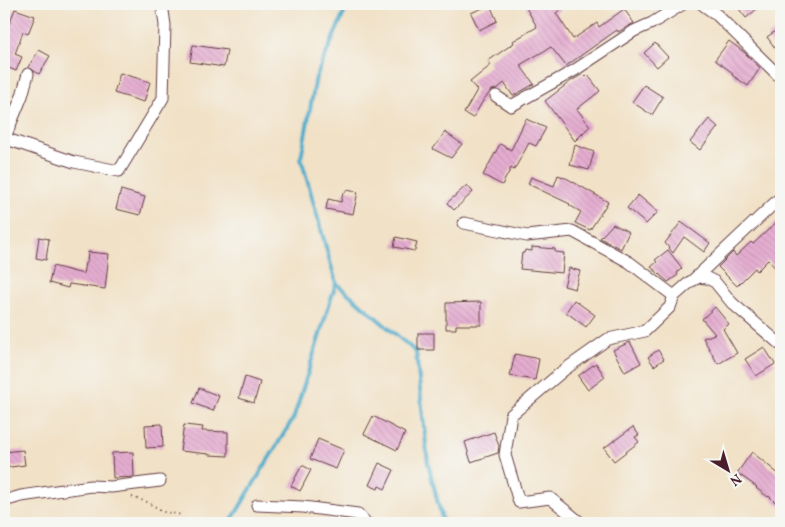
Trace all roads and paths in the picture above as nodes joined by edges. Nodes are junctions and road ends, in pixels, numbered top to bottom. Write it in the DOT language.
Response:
graph roads {
  1 [pos="162,4"];
  2 [pos="683,4"];
  3 [pos="702,4"];
  4 [pos="28,74"];
  5 [pos="781,78"];
  6 [pos="496,96"];
  7 [pos="4,139"];
  8 [pos="781,197"];
  9 [pos="464,223"];
  10 [pos="690,282"];
  11 [pos="674,296"];
  12 [pos="781,345"];
  13 [pos="160,481"];
  14 [pos="129,496"];
  15 [pos="4,501"];
  16 [pos="257,505"];
  17 [pos="183,516"];
  18 [pos="366,523"];
  19 [pos="581,523"];
  1 -- 7 [label="street"];
  2 -- 6 [label="street"];
  3 -- 5 [label="street"];
  4 -- 7 [label="street"];
  8 -- 10 [label="street"];
  9 -- 11 [label="street"];
  10 -- 11 [label="street"];
  10 -- 12 [label="street"];
  11 -- 19 [label="street"];
  13 -- 15 [label="street"];
  14 -- 17 [label="path"];
  16 -- 18 [label="street"];
}
